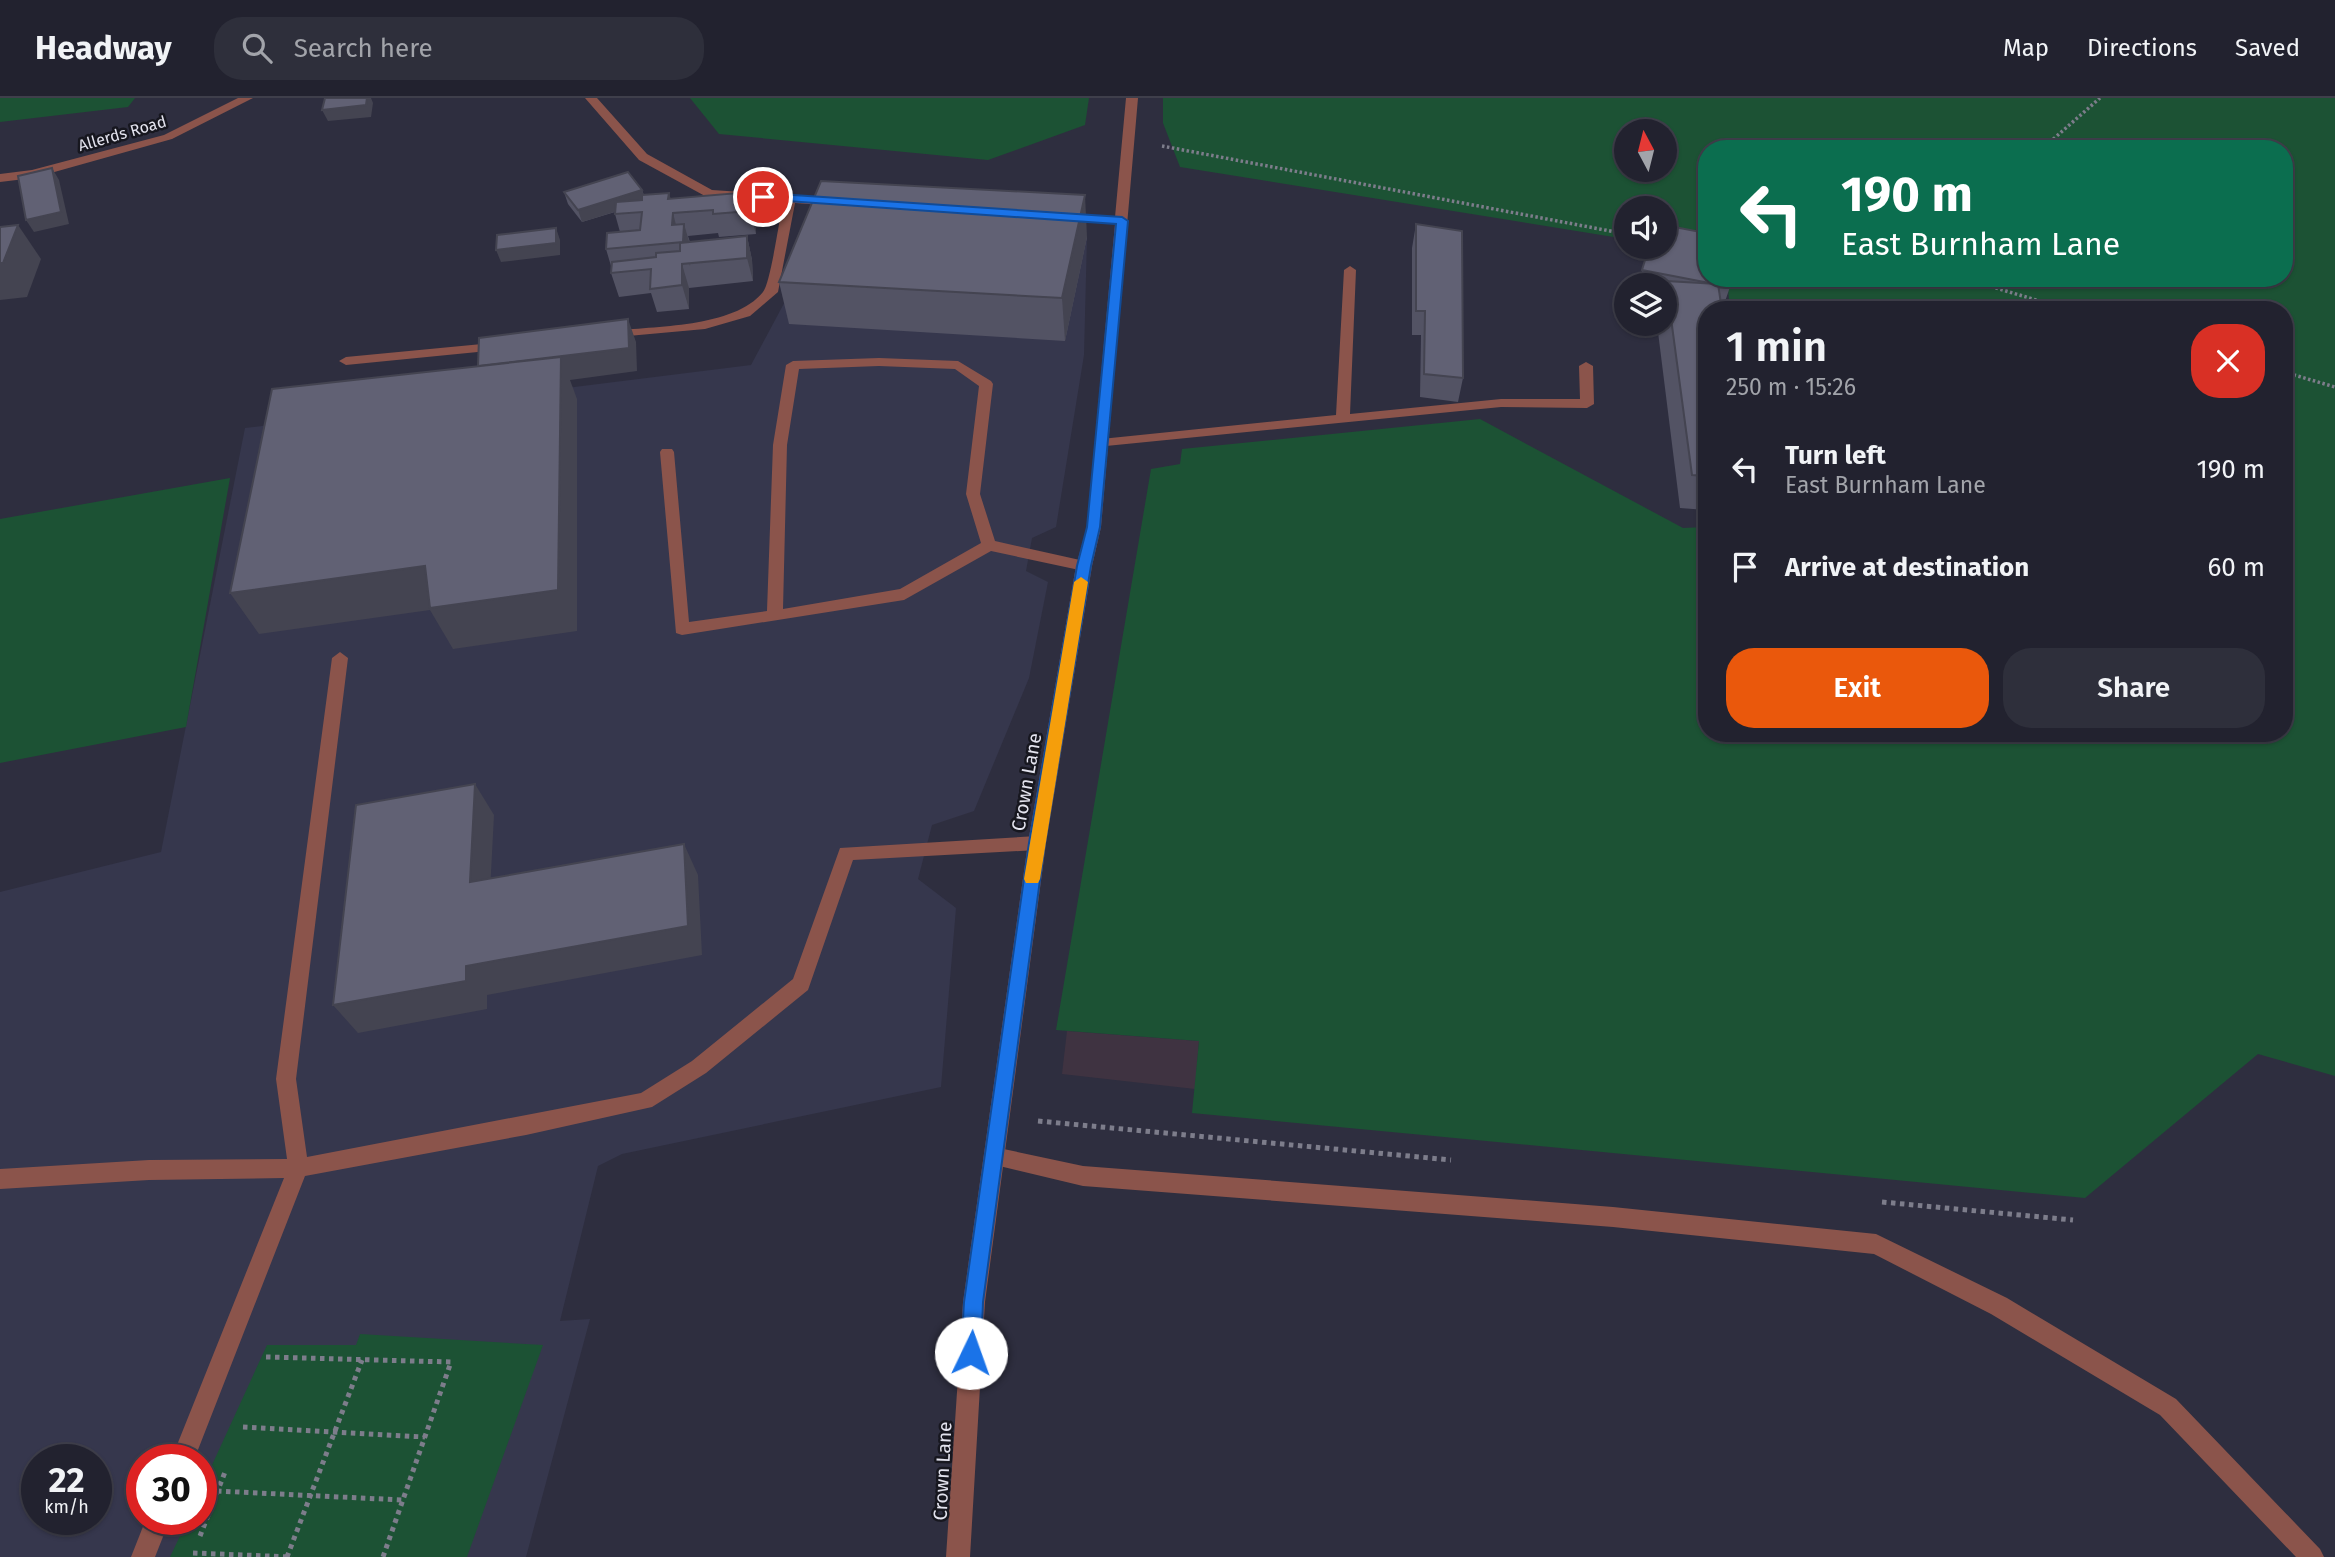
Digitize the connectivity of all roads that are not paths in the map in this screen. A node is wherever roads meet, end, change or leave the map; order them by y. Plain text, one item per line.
1 (247, 98) edge
2 (591, 98) edge
3 (1132, 98) edge
4 (0, 178) edge
5 (790, 198) junction
6 (845, 203) edge
7 (1053, 216) edge
8 (1122, 221) junction
9 (1350, 270) dead end
10 (595, 337) edge
11 (512, 345) edge
12 (346, 361) dead end
13 (1586, 366) dead end
14 (1343, 420) junction
15 (1101, 444) junction
16 (667, 452) dead end
17 (989, 545) junction
18 (1084, 566) junction
19 (775, 616) junction
20 (340, 658) dead end
21 (1037, 843) junction
22 (994, 1156) junction
23 (298, 1168) junction
24 (0, 1179) edge
25 (188, 1444) edge
26 (152, 1535) edge
27 (143, 1557) edge
28 (958, 1557) edge
29 (2312, 1557) edge

1 - 4 street, Allerds Road
2 - 5 street
3 - 8 street, Crown Lane
5 - 6 street
5 - 10 street
7 - 8 street
8 - 15 street, Crown Lane
9 - 14 street
11 - 12 street
13 - 14 street
14 - 15 street
15 - 18 street, Crown Lane
16 - 19 street
17 - 18 street
17 - 19 street
17 - 19 street
18 - 21 street, Crown Lane
20 - 23 street
21 - 22 street, Crown Lane
21 - 23 street
22 - 28 street, Crown Lane
22 - 29 street
23 - 24 street
23 - 25 street
26 - 27 street

